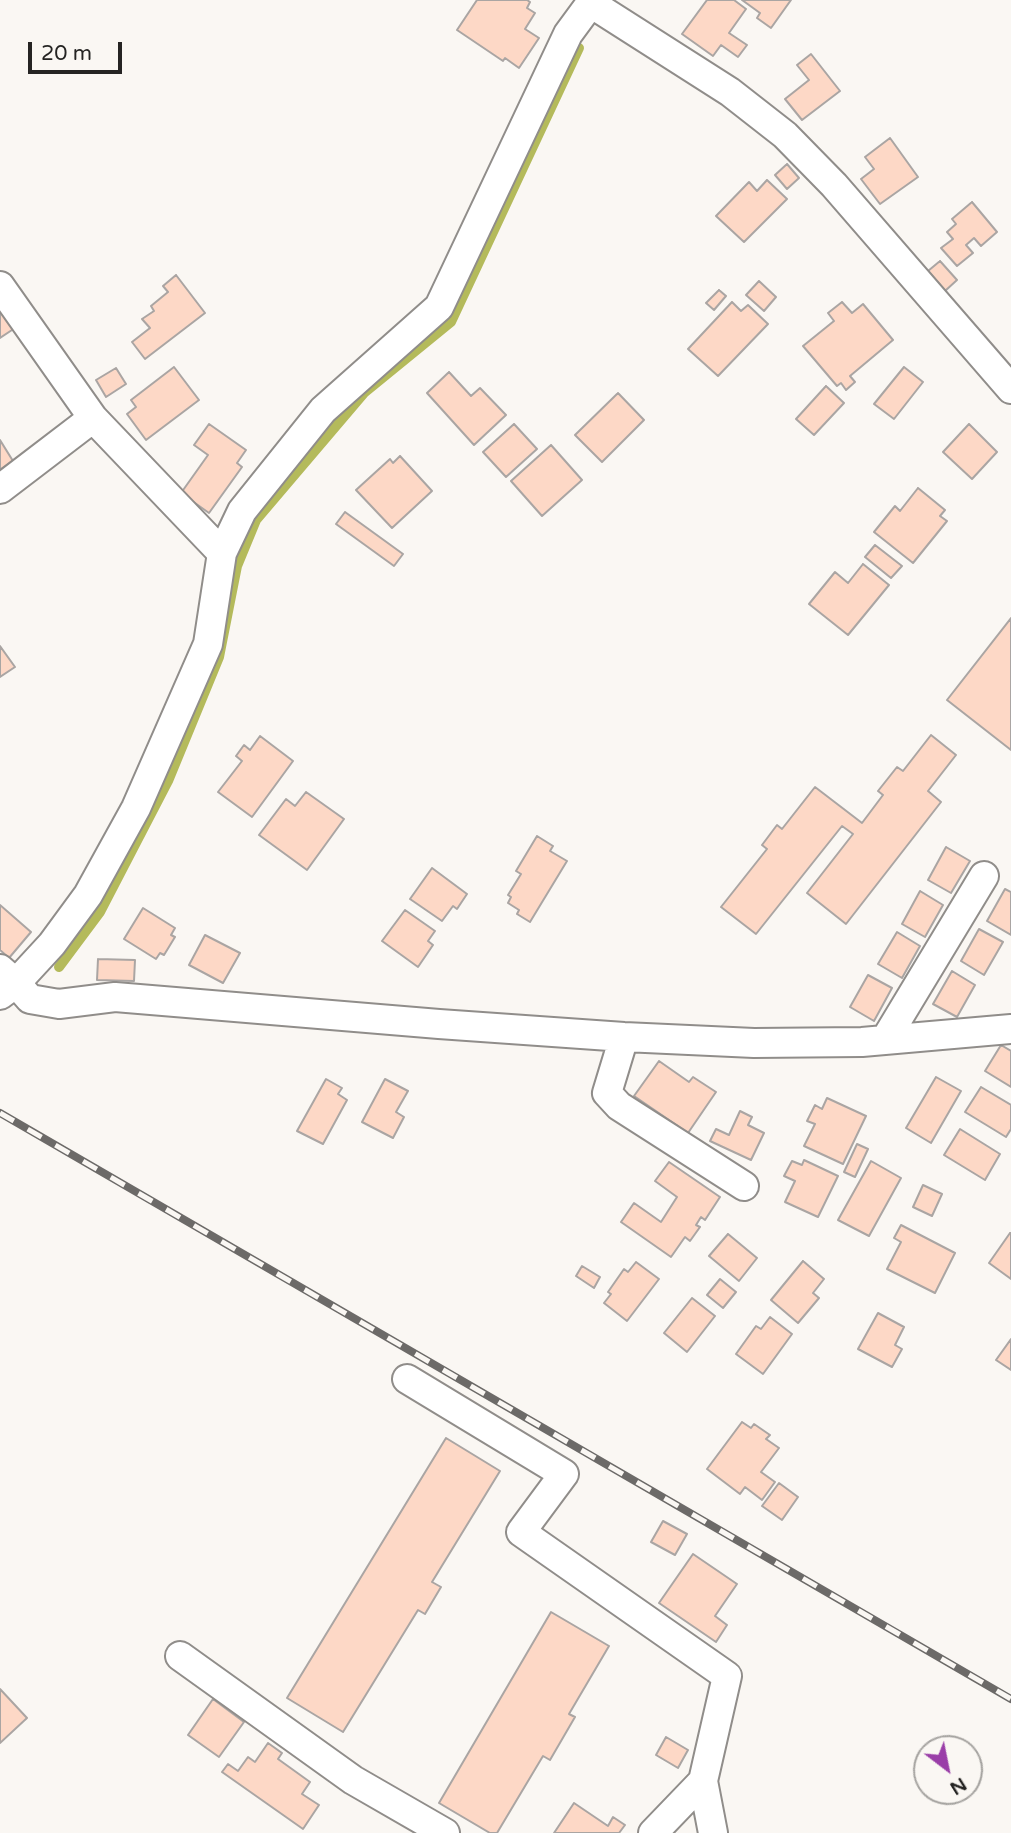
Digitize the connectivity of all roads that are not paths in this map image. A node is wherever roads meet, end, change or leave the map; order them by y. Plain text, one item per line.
1 (592, 2) edge
2 (0, 286) edge
3 (1011, 388) edge
4 (93, 418) junction
5 (0, 489) edge
6 (222, 553) junction
7 (984, 876) dead end
8 (5, 982) edge
9 (1011, 1029) edge
10 (624, 1037) junction
11 (885, 1040) junction
12 (744, 1186) dead end
13 (407, 1379) dead end
14 (180, 1656) dead end
15 (702, 1781) junction
16 (446, 1833) edge
17 (653, 1833) edge
18 (713, 1833) edge

1 - 3 street
1 - 6 street
2 - 4 street
4 - 5 street
4 - 6 street
6 - 8 street
7 - 11 street
8 - 10 street
9 - 11 street
10 - 11 street
10 - 12 street
13 - 15 street
14 - 16 street
15 - 17 street
15 - 18 street

